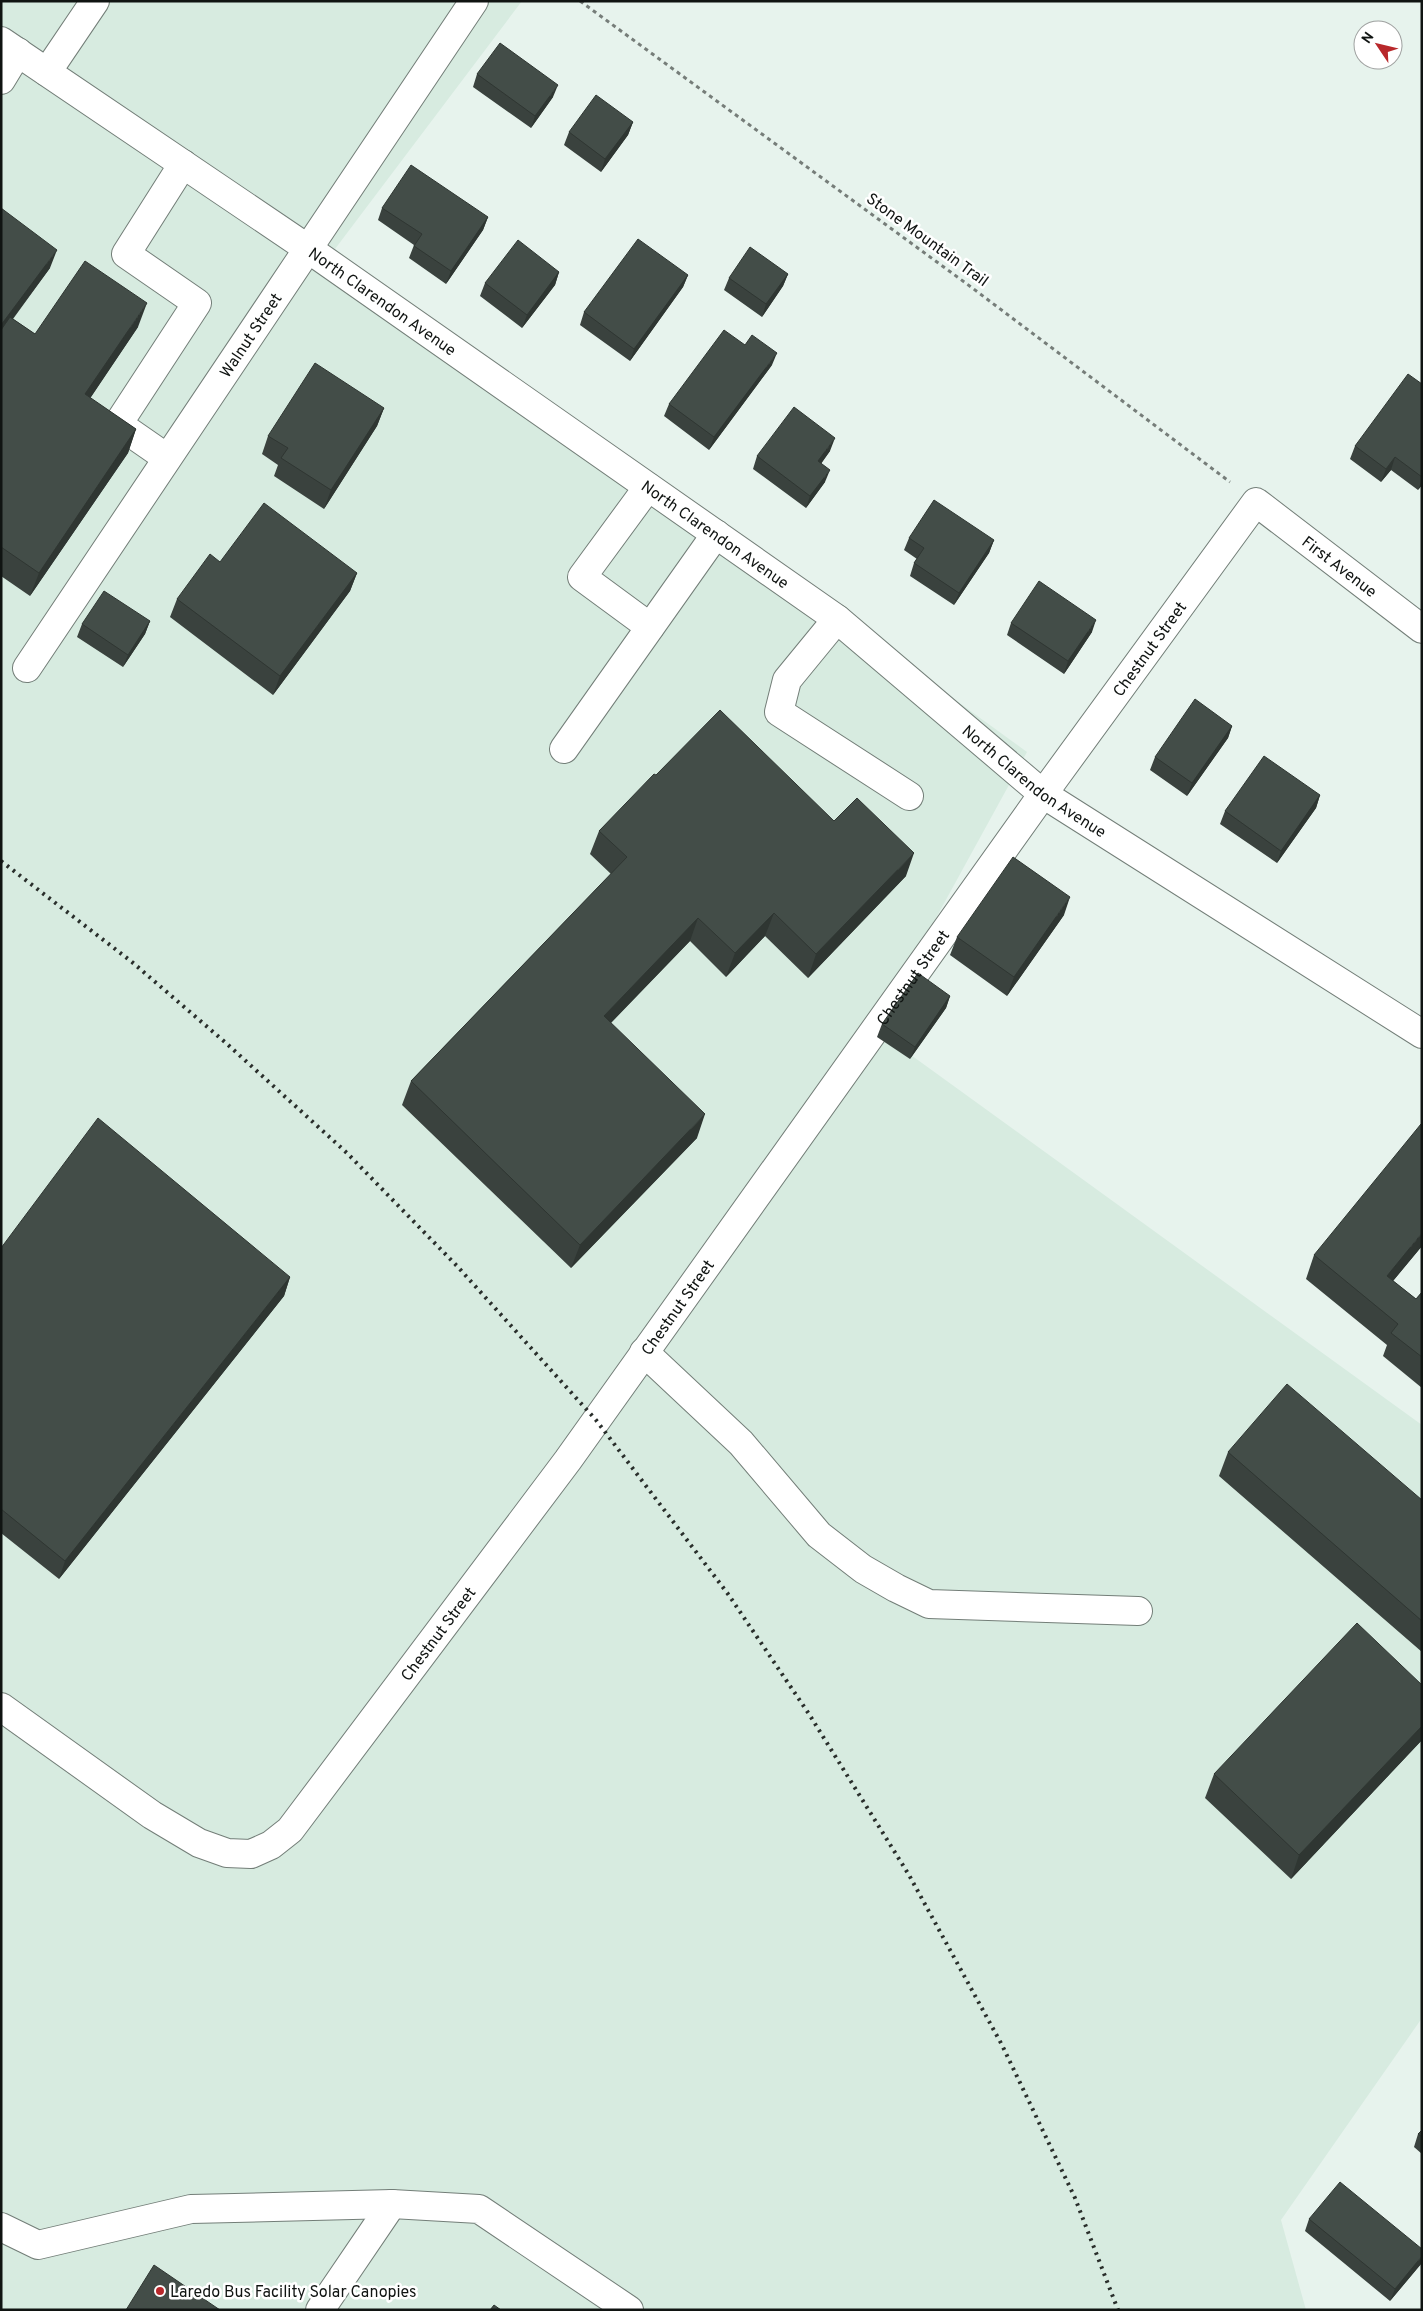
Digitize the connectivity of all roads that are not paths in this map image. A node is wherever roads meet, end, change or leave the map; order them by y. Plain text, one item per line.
1 (95, 1) edge
2 (474, 1) edge
3 (10, 47) edge
4 (47, 72) junction
5 (1, 80) edge
6 (184, 164) junction
7 (307, 248) junction
8 (167, 458) junction
9 (648, 487) junction
10 (1256, 502) joint
11 (716, 534) junction
12 (837, 619) junction
13 (650, 627) junction
14 (1422, 629) edge
15 (27, 668) dead end
16 (564, 750) dead end
17 (1043, 794) junction
18 (909, 796) dead end
19 (1422, 1034) edge
20 (644, 1352) junction
21 (1138, 1611) dead end
22 (1, 1707) edge
23 (392, 2204) junction
24 (1, 2228) edge
25 (320, 2310) edge
26 (629, 2310) edge

1 - 4 street
2 - 7 street, Walnut Street
3 - 4 street, North Clarendon Avenue
3 - 5 street
4 - 6 street, North Clarendon Avenue
6 - 7 street, North Clarendon Avenue
6 - 8 street
7 - 8 street, Walnut Street
7 - 9 street, North Clarendon Avenue
8 - 15 street, Walnut Street
9 - 11 street, North Clarendon Avenue
9 - 13 street
10 - 14 street, First Avenue
10 - 17 street, Chestnut Street
11 - 12 street, North Clarendon Avenue
11 - 13 street
12 - 17 street, North Clarendon Avenue
12 - 18 street
13 - 16 street
17 - 19 street, North Clarendon Avenue
17 - 20 street, Chestnut Street
20 - 21 street
20 - 22 street, Chestnut Street
23 - 24 street
23 - 25 street
23 - 26 street

